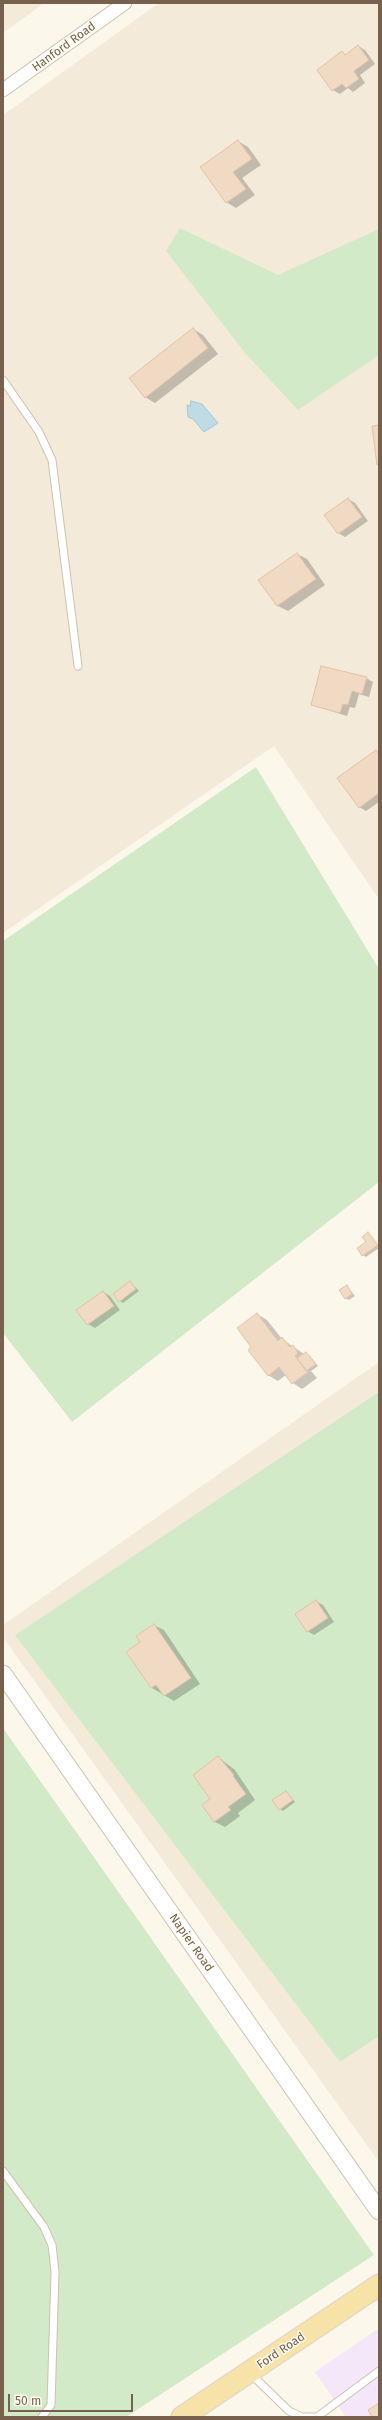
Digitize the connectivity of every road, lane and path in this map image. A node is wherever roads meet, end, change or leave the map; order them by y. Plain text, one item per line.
1 (124, 3) edge
2 (3, 90) edge
3 (3, 380) edge
4 (78, 666) dead end
5 (3, 1674) edge
6 (3, 2171) edge
7 (379, 2211) edge
8 (379, 2285) edge
9 (379, 2371) edge
10 (249, 2372) junction
11 (42, 2417) edge
12 (182, 2417) edge

1 - 2 street, Hanford Road
3 - 4 lane
5 - 7 street, Napier Road
6 - 11 lane
8 - 10 main road, Ford Road
9 - 10 lane
10 - 12 main road, Ford Road

